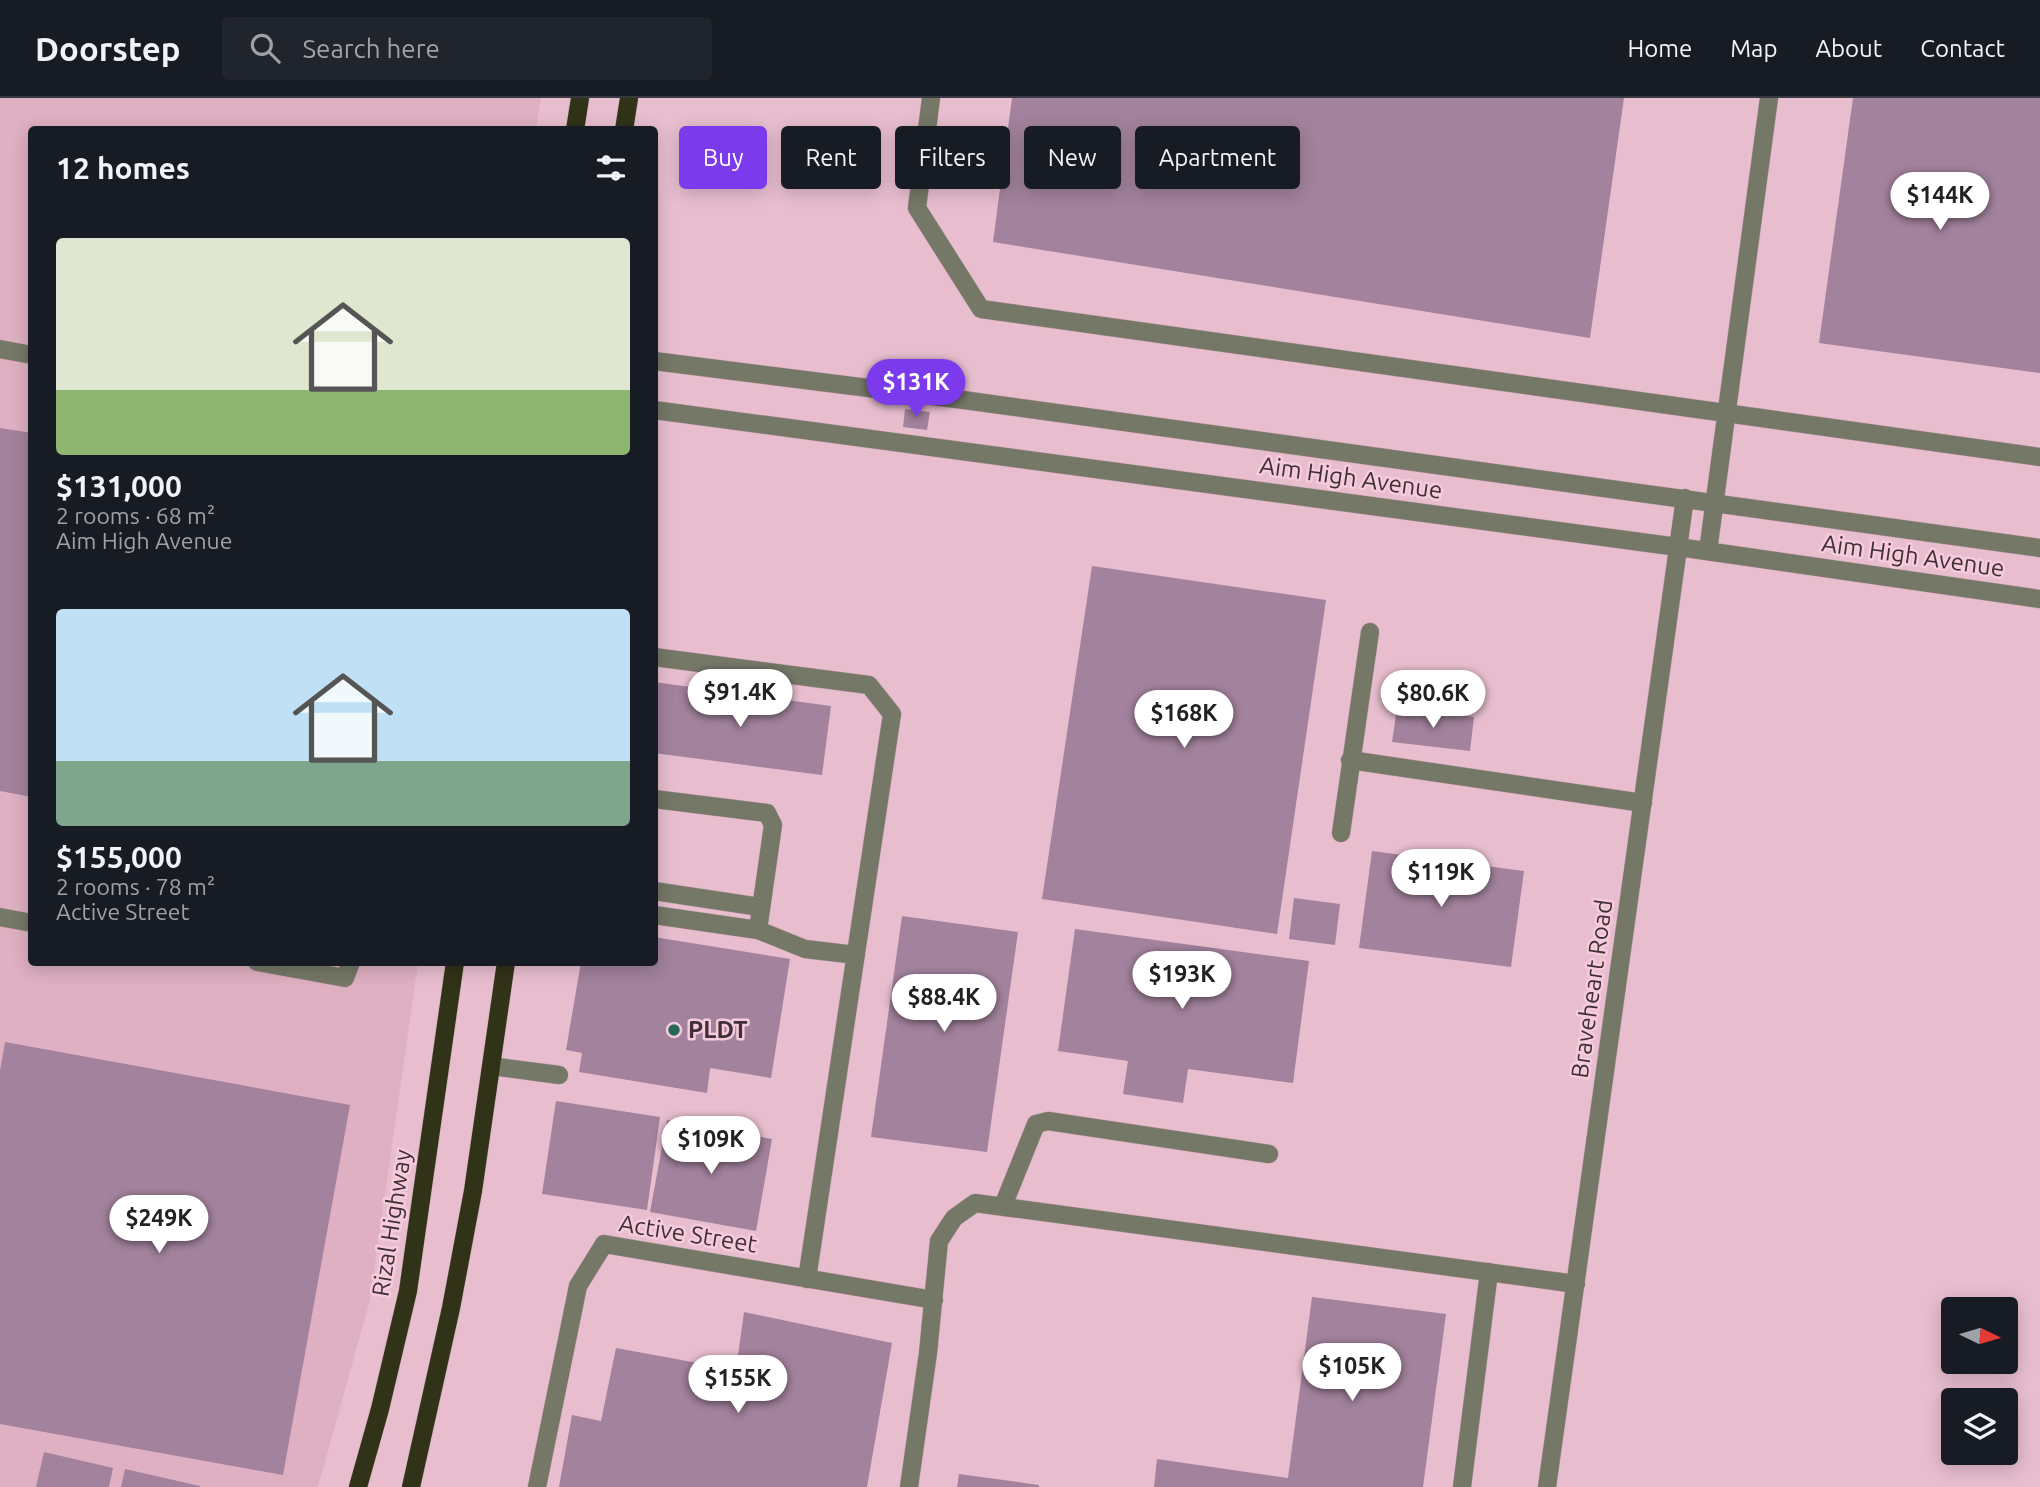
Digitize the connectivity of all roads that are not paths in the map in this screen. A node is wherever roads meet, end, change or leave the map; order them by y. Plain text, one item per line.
1 (580, 98) edge
2 (629, 98) edge
3 (931, 98) edge
4 (1769, 98) edge
5 (576, 126) edge
6 (625, 126) edge
7 (0, 349) edge
8 (28, 354) edge
9 (658, 362) edge
10 (658, 411) edge
11 (1726, 414) junction
12 (2040, 457) edge
13 (1685, 498) junction
14 (1714, 502) junction
15 (1678, 547) junction
16 (2040, 548) edge
17 (1708, 551) junction
18 (2040, 599) edge
19 (1370, 632) dead end
20 (658, 658) edge
21 (1350, 760) junction
22 (658, 799) edge
23 (1643, 803) junction
24 (1341, 833) dead end
25 (658, 892) edge
26 (760, 907) junction
27 (658, 916) edge
28 (0, 917) edge
29 (28, 922) edge
30 (758, 930) junction
31 (856, 955) junction
32 (279, 966) edge
33 (350, 966) edge
34 (454, 966) edge
35 (505, 966) edge
36 (491, 1066) junction
37 (559, 1075) dead end
38 (1269, 1154) dead end
39 (1003, 1206) junction
40 (1489, 1272) junction
41 (807, 1279) junction
42 (1576, 1284) junction
43 (934, 1300) junction
44 (358, 1487) edge
45 (411, 1487) edge
46 (537, 1487) edge
47 (909, 1487) edge
48 (1462, 1487) edge
49 (1548, 1487) edge

1 - 5 main road
2 - 6 main road
3 - 11 street
4 - 11 street
7 - 8 street
9 - 13 street, Aim High Avenue
10 - 15 street, Aim High Avenue
11 - 12 street
11 - 14 street
13 - 14 street, Aim High Avenue
13 - 15 street, Braveheart Road
14 - 16 street, Aim High Avenue
14 - 17 street
15 - 17 street, Aim High Avenue
15 - 23 street, Braveheart Road
17 - 18 street, Aim High Avenue
19 - 21 street
20 - 31 street
21 - 23 street
21 - 24 street
22 - 26 street
23 - 42 street, Braveheart Road
25 - 26 street
26 - 30 street
27 - 30 street
28 - 29 street
30 - 31 street
31 - 41 street
32 - 33 street
34 - 44 main road, Rizal Highway
35 - 36 main road
36 - 37 street
36 - 45 main road
38 - 39 street
39 - 40 street
39 - 43 street
40 - 42 street
40 - 48 street
41 - 43 street
41 - 46 street, Active Street
42 - 49 street, Braveheart Road
43 - 47 street

